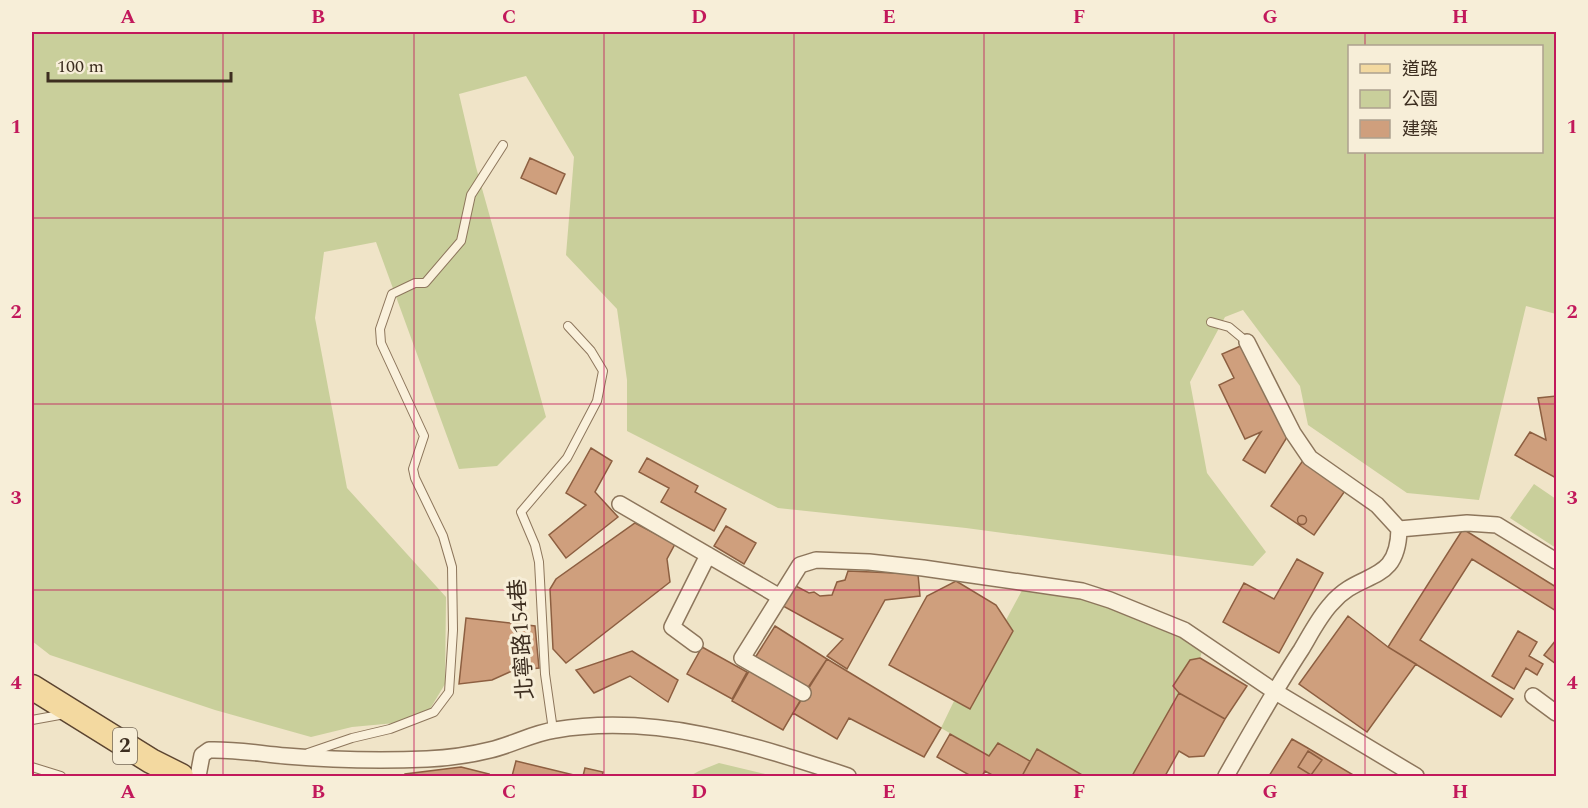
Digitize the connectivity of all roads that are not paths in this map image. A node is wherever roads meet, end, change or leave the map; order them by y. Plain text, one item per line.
1 (503, 145) dead end
2 (1211, 322) dead end
3 (568, 327) dead end
4 (1247, 342) joint
5 (620, 504) dead end
6 (1399, 529) junction
7 (708, 555) junction
8 (1557, 561) edge
9 (780, 597) junction
10 (695, 644) dead end
11 (32, 687) edge
12 (1274, 691) junction
13 (803, 693) dead end
14 (1533, 696) dead end
15 (70, 713) junction
16 (1557, 713) edge
17 (32, 720) edge
18 (553, 730) junction
19 (298, 757) junction
20 (32, 767) edge
21 (61, 777) edge
22 (181, 777) edge
23 (198, 777) edge
24 (848, 777) edge
25 (1226, 777) edge
26 (1416, 777) edge

1 - 19 lane
2 - 4 lane
3 - 18 lane, 北寧路154巷
4 - 6 street
5 - 7 street
6 - 8 street
6 - 12 street
7 - 9 street
7 - 10 street
9 - 12 street
9 - 13 street
11 - 15 main road, 2
12 - 25 street
12 - 26 street
14 - 16 street
15 - 17 lane
15 - 22 main road, 2
18 - 19 street
18 - 24 street
19 - 23 street
20 - 21 lane

